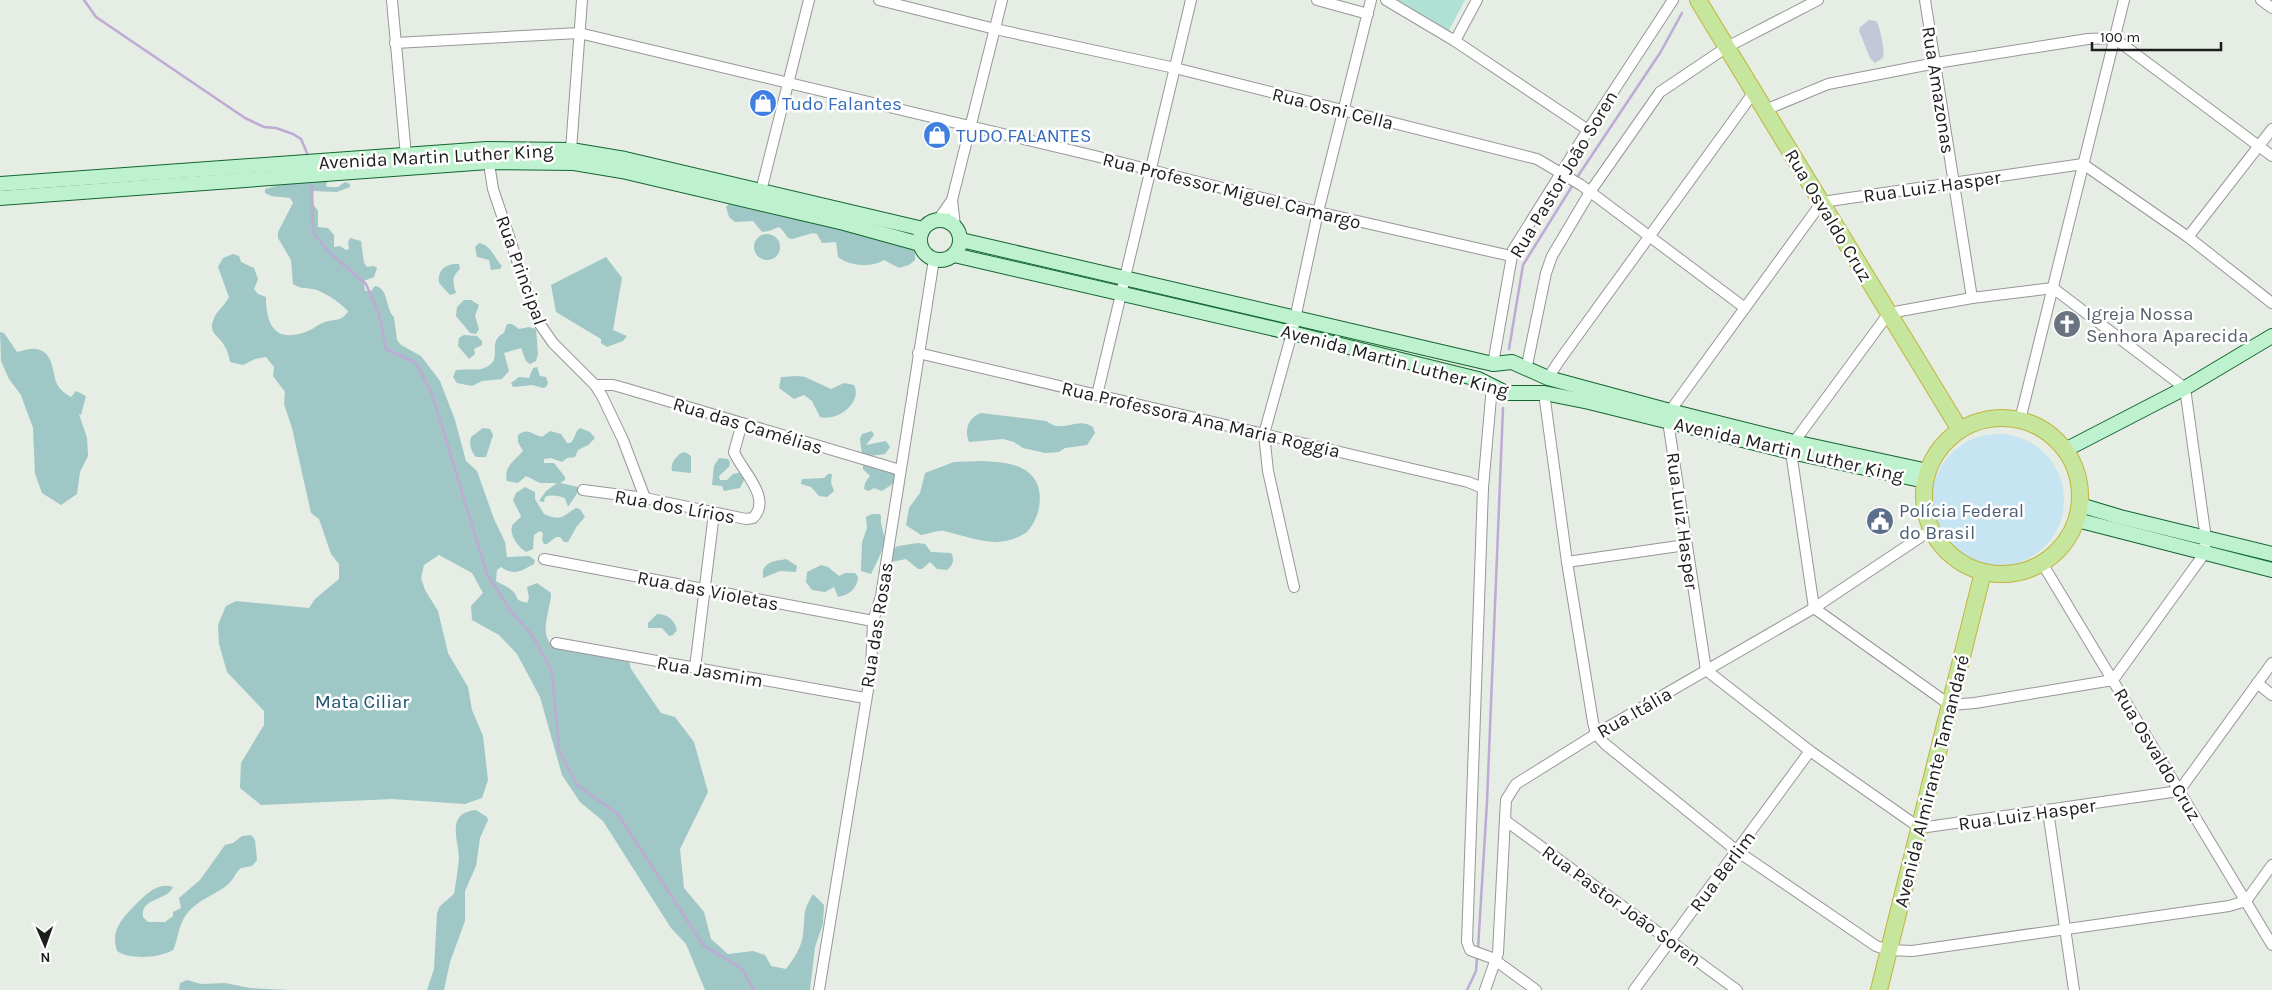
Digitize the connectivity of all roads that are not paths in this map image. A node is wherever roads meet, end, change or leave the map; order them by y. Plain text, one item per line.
1 (392, 0) edge
2 (582, 0) edge
3 (809, 0) edge
4 (878, 0) edge
5 (1002, 0) edge
6 (1191, 0) edge
7 (1317, 0) edge
8 (1371, 0) edge
9 (1386, 0) edge
10 (1477, 0) edge
11 (1673, 0) edge
12 (1698, 0) edge
13 (1818, 0) edge
14 (1925, 0) edge
15 (2124, 0) edge
16 (2261, 0) edge
17 (2272, 8) edge
18 (1368, 14) junction
19 (995, 29) junction
20 (579, 33) junction
21 (2114, 38) junction
22 (1455, 41) junction
23 (396, 43) junction
24 (1727, 47) junction
25 (1936, 63) junction
26 (1175, 68) junction
27 (787, 82) junction
28 (1754, 92) junction
29 (1765, 110) junction
30 (1344, 111) junction
31 (971, 128) junction
32 (2272, 129) edge
33 (1588, 130) junction
34 (2260, 146) junction
35 (571, 150) junction
36 (406, 156) junction
37 (487, 156) junction
38 (2272, 156) edge
39 (2083, 164) junction
40 (623, 165) junction
41 (1150, 171) junction
42 (1564, 174) junction
43 (1952, 183) junction
44 (0, 184) edge
45 (1586, 188) junction
46 (762, 191) junction
47 (0, 198) edge
48 (952, 200) junction
49 (1822, 202) junction
50 (1318, 212) junction
51 (938, 220) junction
52 (955, 226) junction
53 (924, 229) junction
54 (1650, 236) junction
55 (2188, 237) junction
56 (960, 240) junction
57 (920, 244) junction
58 (954, 255) junction
59 (1511, 256) junction
60 (934, 259) junction
61 (1125, 280) junction
62 (2053, 288) junction
63 (1121, 294) junction
64 (1972, 298) junction
65 (2272, 303) edge
66 (1745, 308) junction
67 (1889, 313) junction
68 (1295, 319) junction
69 (1292, 333) junction
70 (2272, 336) edge
71 (1400, 343) junction
72 (918, 352) junction
73 (1396, 359) junction
74 (1493, 364) junction
75 (1526, 370) junction
76 (1548, 378) junction
77 (595, 385) junction
78 (1492, 386) junction
79 (2185, 388) junction
80 (1521, 392) junction
81 (1544, 393) junction
82 (1096, 395) junction
83 (1590, 396) junction
84 (1669, 416) junction
85 (2020, 420) junction
86 (742, 424) junction
87 (1960, 430) junction
88 (1264, 434) junction
89 (1793, 447) junction
90 (2065, 450) junction
91 (900, 470) junction
92 (1926, 476) junction
93 (1483, 488) junction
94 (583, 490) dead end
95 (645, 498) junction
96 (2078, 512) junction
97 (714, 513) junction
98 (1931, 530) junction
99 (2206, 539) junction
100 (1686, 545) junction
101 (2204, 554) junction
102 (2272, 554) edge
103 (544, 559) dead end
104 (1568, 562) junction
105 (2042, 563) junction
106 (2272, 570) edge
107 (1984, 572) junction
108 (1294, 586) dead end
109 (705, 589) junction
110 (1814, 608) junction
111 (873, 621) junction
112 (556, 643) dead end
113 (2272, 663) edge
114 (695, 668) junction
115 (1706, 670) junction
116 (2113, 680) junction
117 (2257, 683) junction
118 (2272, 695) edge
119 (865, 698) junction
120 (1950, 705) junction
121 (1596, 734) junction
122 (1810, 751) junction
123 (2179, 791) junction
124 (2048, 811) junction
125 (1506, 820) junction
126 (1920, 828) junction
127 (1737, 851) junction
128 (2272, 866) edge
129 (2246, 901) junction
130 (2064, 928) junction
131 (1670, 940) junction
132 (2272, 945) edge
133 (1888, 950) junction
134 (1496, 961) junction
135 (818, 990) edge
136 (1485, 990) edge
137 (1536, 990) edge
138 (1634, 990) edge
139 (1737, 990) edge
140 (1879, 990) edge
141 (2074, 990) edge

1 - 23 street
2 - 20 street
3 - 27 street
4 - 19 street, Rua Osni Cella
5 - 19 street
6 - 26 street
7 - 18 street
8 - 18 street
9 - 22 street
10 - 22 street
11 - 33 street, Rua Pastor João Soren
12 - 24 highway, Rua Osvaldo Cruz
13 - 24 street, Rua Pastor João Soren
14 - 25 street, Rua Amazonas
15 - 21 street
16 - 17 street
18 - 30 street
19 - 26 street, Rua Osni Cella
19 - 31 street
20 - 23 street, Rua Professor Miguel Camargo
20 - 27 street, Rua Professor Miguel Camargo
20 - 35 street
21 - 25 street
21 - 34 street
21 - 39 street
22 - 33 street
23 - 36 street
24 - 28 highway, Rua Osvaldo Cruz
24 - 45 street, Rua Pastor João Soren
25 - 29 street
25 - 43 street, Rua Amazonas
26 - 30 street, Rua Osni Cella
26 - 41 street
27 - 31 street, Rua Professor Miguel Camargo
27 - 46 street
28 - 29 highway, Rua Osvaldo Cruz
28 - 54 street
29 - 49 highway, Rua Osvaldo Cruz
30 - 42 street, Rua Osni Cella
30 - 50 street
31 - 41 street, Rua Professor Miguel Camargo
31 - 48 street
32 - 34 street
33 - 42 street, Rua Pastor João Soren
34 - 38 street
34 - 55 street
35 - 37 main road, Avenida Martin Luther King
35 - 40 main road, Avenida Martin Luther King
36 - 37 main road, Avenida Martin Luther King
36 - 44 main road, Avenida Martin Luther King
37 - 40 main road, Avenida Martin Luther King
37 - 47 main road, Avenida Martin Luther King
37 - 77 street, Rua Principal
39 - 43 street, Rua Luiz Hasper
39 - 55 street
39 - 62 street
40 - 46 main road, Avenida Martin Luther King
40 - 57 main road, Avenida Martin Luther King
41 - 50 street, Rua Professor Miguel Camargo
41 - 61 street
42 - 45 street, Rua Osni Cella
42 - 59 street, Rua Pastor João Soren
43 - 49 street, Rua Luiz Hasper
43 - 64 street, Rua Amazonas
45 - 54 street, Rua Osni Cella
45 - 75 street, Rua Pastor João Soren
46 - 53 main road, Avenida Martin Luther King
48 - 51 street
48 - 52 street
49 - 66 street
49 - 67 highway, Rua Osvaldo Cruz
50 - 59 street, Rua Professor Miguel Camargo
50 - 68 street
51 - 52 main road
51 - 53 main road
52 - 56 main road
53 - 57 main road
54 - 66 street, Rua Osni Cella
54 - 76 street
55 - 65 street
56 - 58 main road
56 - 61 main road, Avenida Martin Luther King
57 - 60 main road
58 - 60 main road
58 - 63 main road, Avenida Martin Luther King
59 - 74 street, Rua Pastor João Soren
60 - 72 street, Rua das Rosas
61 - 63 street
61 - 68 main road, Avenida Martin Luther King
62 - 64 street
62 - 79 street
62 - 85 street
63 - 69 main road, Avenida Martin Luther King
63 - 82 street
64 - 67 street
66 - 84 street
67 - 87 highway, Rua Osvaldo Cruz
67 - 89 street
68 - 69 street
68 - 71 main road, Avenida Martin Luther King
69 - 73 main road, Avenida Martin Luther King
69 - 88 street
70 - 79 main road
71 - 73 main road
71 - 74 main road, Avenida Martin Luther King
72 - 82 street, Rua Professora Ana Maria Roggia
72 - 91 street, Rua das Rosas
73 - 78 main road, Avenida Martin Luther King
74 - 75 main road, Avenida Martin Luther King
74 - 78 main road
75 - 76 main road, Avenida Martin Luther King
75 - 80 main road
76 - 83 main road, Avenida Martin Luther King
77 - 86 street, Rua das Camélias
77 - 95 street, Rua Principal
78 - 80 main road, Avenida Martin Luther King
78 - 93 street
79 - 90 main road
79 - 99 street
80 - 81 main road, Avenida Martin Luther King
81 - 83 main road, Avenida Martin Luther King
81 - 104 street
82 - 88 street, Rua Professora Ana Maria Roggia
83 - 84 main road, Avenida Martin Luther King
84 - 89 main road, Avenida Martin Luther King
84 - 100 street, Rua Luiz Hasper
85 - 87 highway
85 - 90 highway
86 - 91 street, Rua das Camélias
86 - 97 street, Rua dos Lírios
87 - 92 highway
88 - 93 street, Rua Professora Ana Maria Roggia
88 - 108 street
89 - 92 main road, Avenida Martin Luther King
89 - 110 street
90 - 96 highway
91 - 111 street, Rua das Rosas
92 - 98 highway
93 - 134 street
94 - 95 street, Rua dos Lírios
95 - 97 street, Rua dos Lírios
96 - 99 main road
96 - 101 main road
96 - 105 highway
97 - 109 street
98 - 107 highway
98 - 110 street, Rua Itália
99 - 101 street
99 - 102 main road
100 - 104 street
100 - 115 street, Rua Luiz Hasper
101 - 106 main road
101 - 116 street
103 - 109 street, Rua das Violetas
104 - 121 street
105 - 107 highway
105 - 116 street, Rua Osvaldo Cruz
107 - 120 highway, Avenida Almirante Tamandaré
109 - 111 street, Rua das Violetas
109 - 114 street
110 - 115 street, Rua Itália
110 - 120 street
111 - 119 street, Rua das Rosas
112 - 114 street, Rua Jasmim
113 - 117 street
114 - 119 street, Rua Jasmim
115 - 121 street, Rua Itália
115 - 122 street
116 - 120 street
116 - 123 street, Rua Osvaldo Cruz
117 - 118 street
117 - 123 street
119 - 135 street, Rua das Rosas
120 - 126 highway, Avenida Almirante Tamandaré
121 - 125 street, Rua Itália
121 - 127 street
122 - 126 street
122 - 127 street, Rua Berlim
123 - 124 street, Rua Luiz Hasper
123 - 129 street, Rua Osvaldo Cruz
124 - 126 street, Rua Luiz Hasper
124 - 130 street
125 - 131 street, Rua Pastor João Soren
125 - 134 street, Rua Itália
126 - 133 highway, Avenida Almirante Tamandaré
127 - 131 street, Rua Berlim
127 - 133 street
128 - 129 street
129 - 130 street
129 - 132 street, Rua Osvaldo Cruz
130 - 133 street
130 - 141 street
131 - 138 street, Rua Berlim
131 - 139 street, Rua Pastor João Soren
133 - 140 highway, Avenida Almirante Tamandaré
134 - 136 street, Rua Itália
134 - 137 street

